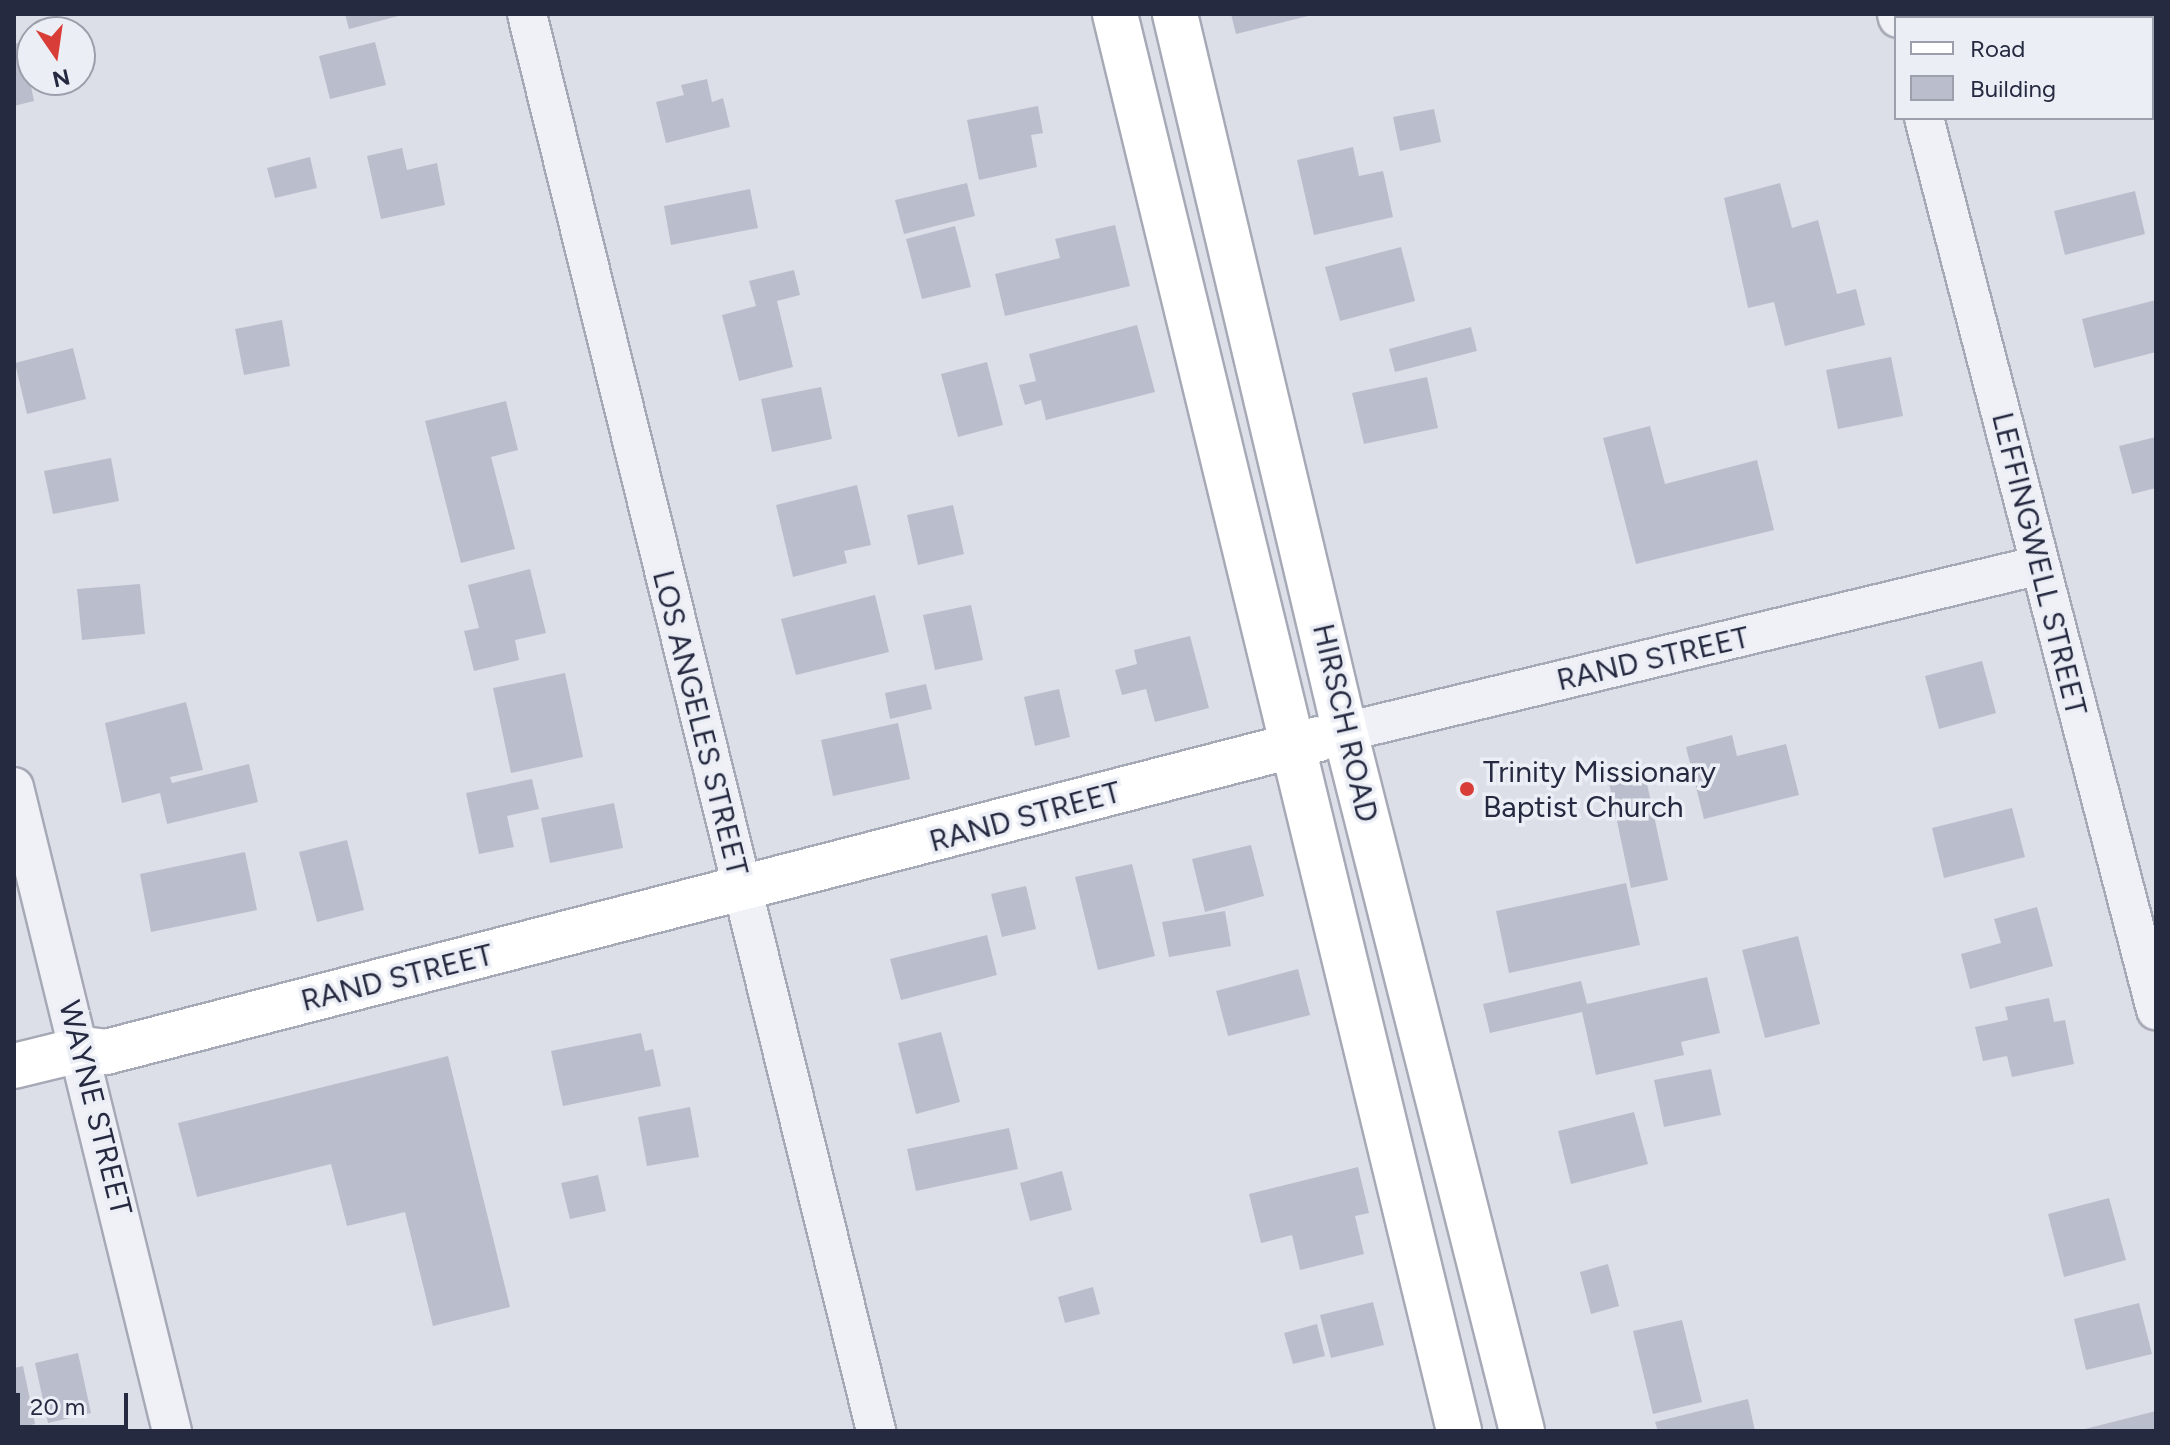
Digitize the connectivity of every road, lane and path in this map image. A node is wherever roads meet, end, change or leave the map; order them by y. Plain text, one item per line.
1 (527, 14) edge
2 (1115, 14) edge
3 (1175, 14) edge
4 (1924, 120) edge
5 (2036, 566) junction
6 (1345, 732) junction
7 (1292, 747) junction
8 (14, 787) edge
9 (742, 891) junction
10 (2156, 1010) edge
11 (83, 1049) junction
12 (14, 1066) edge
13 (172, 1431) edge
14 (876, 1431) edge
15 (1459, 1431) edge
16 (1522, 1431) edge

1 - 9 street, LOS ANGELES STREET
2 - 7 main road, HIRSCH ROAD
3 - 6 main road, HIRSCH ROAD
4 - 5 street, LEFFINGWELL STREET
5 - 6 street, RAND STREET
5 - 10 street, LEFFINGWELL STREET
6 - 7 main road, RAND STREET
6 - 16 main road, HIRSCH ROAD
7 - 9 main road, RAND STREET
7 - 15 main road, HIRSCH ROAD
8 - 11 street, WAYNE STREET
9 - 11 main road, RAND STREET
9 - 14 street, LOS ANGELES STREET
11 - 12 main road, RAND STREET
11 - 13 street, WAYNE STREET

